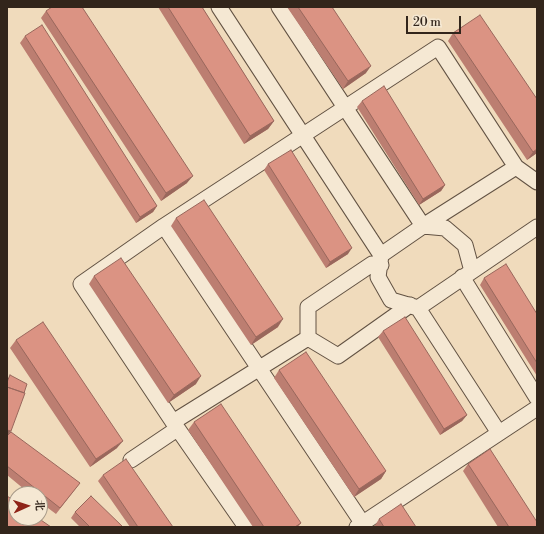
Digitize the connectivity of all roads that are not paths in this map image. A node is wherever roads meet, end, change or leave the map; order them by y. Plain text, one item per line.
1 (219, 7) edge
2 (279, 7) edge
3 (345, 108) junction
4 (303, 135) junction
5 (516, 167) junction
6 (537, 182) edge
7 (164, 226) junction
8 (423, 226) junction
9 (537, 227) edge
10 (381, 260) junction
11 (467, 274) junction
12 (414, 306) junction
13 (308, 338) junction
14 (259, 368) junction
15 (537, 398) edge
16 (537, 408) edge
17 (175, 426) junction
18 (499, 433) junction
19 (131, 460) dead end
20 (361, 526) edge
21 (246, 527) edge

1 - 4 street
2 - 3 street
3 - 4 street
3 - 5 street
3 - 8 street
4 - 7 street
4 - 10 street
5 - 6 street
5 - 8 street
7 - 14 street
7 - 17 street
8 - 10 street
8 - 11 street
9 - 11 street
10 - 12 street
10 - 13 street
11 - 12 street
11 - 15 street
12 - 13 street
12 - 18 street
13 - 14 street
14 - 17 street
14 - 20 street
16 - 18 street
17 - 19 street
17 - 21 street
18 - 20 street

